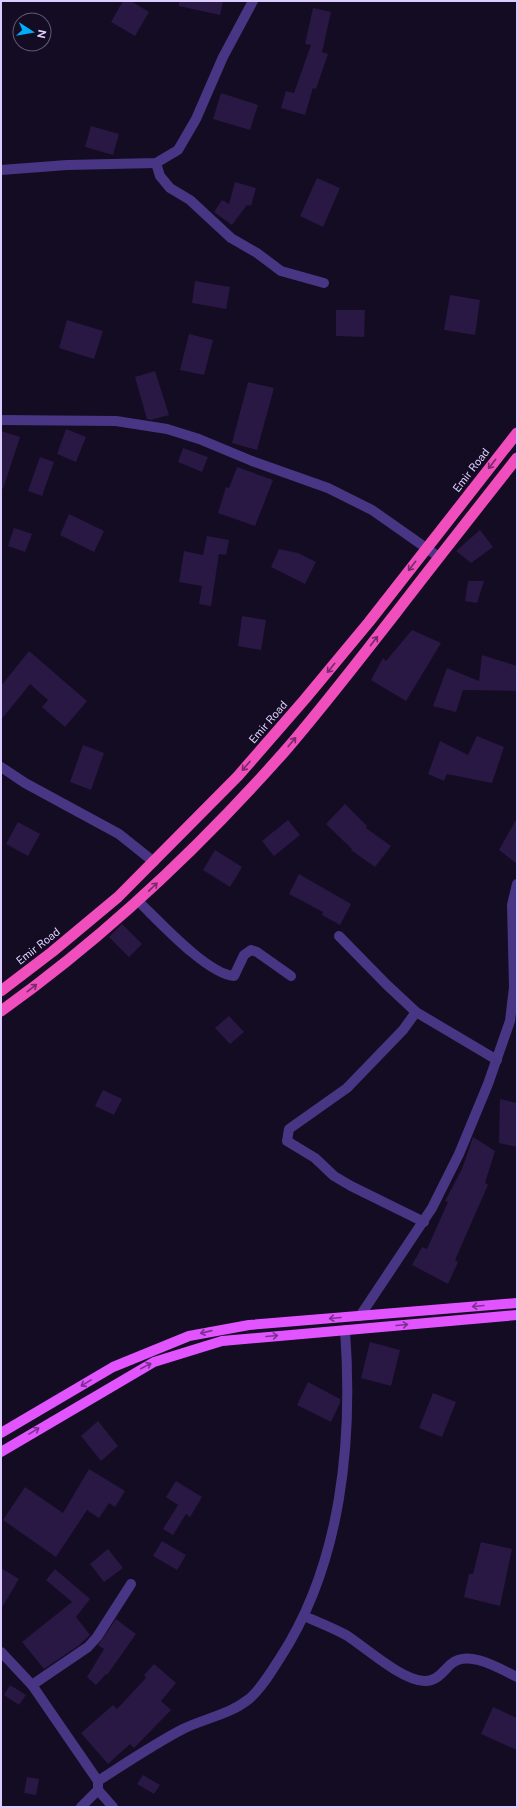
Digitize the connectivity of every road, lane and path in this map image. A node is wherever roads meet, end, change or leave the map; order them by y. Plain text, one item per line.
1 (252, 1) edge
2 (156, 163) junction
3 (1, 170) edge
4 (324, 283) dead end
5 (1, 420) edge
6 (517, 433) edge
7 (517, 458) edge
8 (427, 547) junction
9 (439, 557) junction
10 (1, 767) edge
11 (154, 862) junction
12 (517, 884) edge
13 (138, 901) junction
14 (339, 936) dead end
15 (291, 976) dead end
16 (1, 990) edge
17 (1, 1011) edge
18 (416, 1012) junction
19 (514, 1023) edge
20 (497, 1060) junction
21 (424, 1222) junction
22 (517, 1303) edge
23 (517, 1315) edge
24 (360, 1316) junction
25 (345, 1330) junction
26 (1, 1434) edge
27 (1, 1452) edge
28 (130, 1584) dead end
29 (304, 1616) junction
30 (1, 1652) edge
31 (517, 1677) edge
32 (32, 1685) junction
33 (98, 1786) junction
34 (81, 1807) edge
35 (113, 1807) edge

1 - 2 street
2 - 3 street
2 - 4 street
5 - 8 street
6 -> 8 highway, Emir Road
7 - 9 highway
8 - 9 street
8 -> 11 highway, Emir Road
13 -> 9 highway
10 - 11 street
11 - 16 highway, Emir Road
12 - 19 street
13 - 15 street
17 -> 13 highway
14 - 18 street
18 - 20 street
18 - 21 street
19 - 20 street
20 - 21 street
21 - 24 street
22 -> 24 main road
25 -> 23 main road
24 -> 26 main road
27 -> 25 main road
25 - 29 street
28 - 32 street
29 - 31 street
29 - 33 street
30 - 32 street
32 - 33 street
33 - 34 street
33 - 35 street

